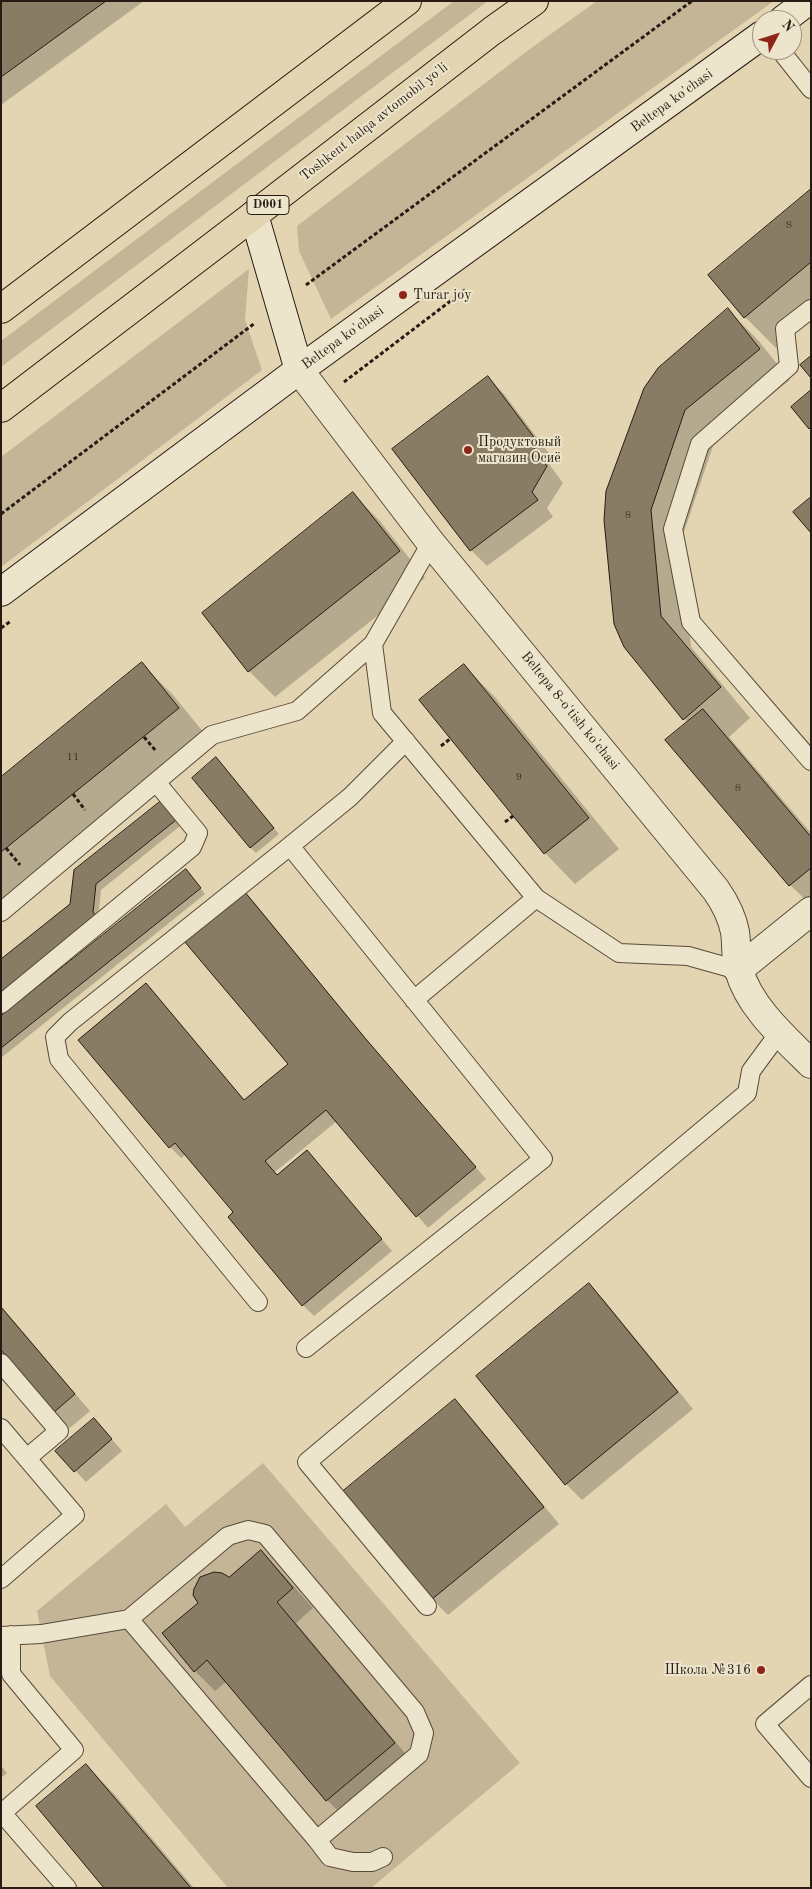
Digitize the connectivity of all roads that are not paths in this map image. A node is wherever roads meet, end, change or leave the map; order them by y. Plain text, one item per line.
1 (407, 1) edge
2 (534, 1) edge
3 (808, 1) edge
4 (796, 10) edge
5 (752, 42) edge
6 (788, 60) edge
7 (811, 89) edge
8 (254, 215) junction
9 (4, 303) edge
10 (811, 308) edge
11 (299, 370) junction
12 (1, 408) edge
13 (432, 543) junction
14 (1, 592) edge
15 (373, 644) junction
16 (406, 741) junction
17 (811, 761) edge
18 (156, 782) junction
19 (290, 846) junction
20 (536, 898) junction
21 (811, 911) edge
22 (1, 912) edge
23 (738, 970) junction
24 (414, 1000) junction
25 (1, 1004) edge
26 (779, 1033) junction
27 (811, 1064) edge
28 (258, 1302) dead end
29 (306, 1348) dead end
30 (1, 1363) edge
31 (1, 1428) edge
32 (27, 1458) junction
33 (1, 1579) edge
34 (426, 1606) dead end
35 (129, 1618) junction
36 (6, 1636) edge
37 (811, 1685) edge
38 (811, 1778) edge
39 (317, 1840) junction
40 (383, 1857) dead end
41 (67, 1888) edge

1 - 9 highway
2 - 8 highway, Toshkent halqa avtomobil yo'li / D001
3 - 4 street
5 - 11 street, Beltepa ko'chasi
6 - 7 lane
8 - 11 street
8 - 12 highway, Toshkent halqa avtomobil yo'li / D001
10 - 17 lane
11 - 13 street, Beltepa 8-o'tish ko'chasi
11 - 14 street, Beltepa ko'chasi
13 - 15 lane
13 - 23 street, Beltepa 8-o'tish ko'chasi
15 - 16 lane
15 - 18 lane
16 - 19 lane
16 - 20 lane
18 - 22 lane
18 - 25 lane
19 - 24 lane
19 - 28 lane
20 - 23 lane
20 - 24 lane
21 - 23 street
23 - 26 street, Beltepa 8-o'tish ko'chasi
24 - 29 lane
26 - 27 street, Beltepa 8-o'tish ko'chasi
26 - 34 lane
30 - 32 lane
31 - 32 lane
32 - 33 lane
35 - 36 lane
35 - 39 lane
35 - 39 lane
36 - 41 lane
37 - 38 lane
39 - 40 lane

